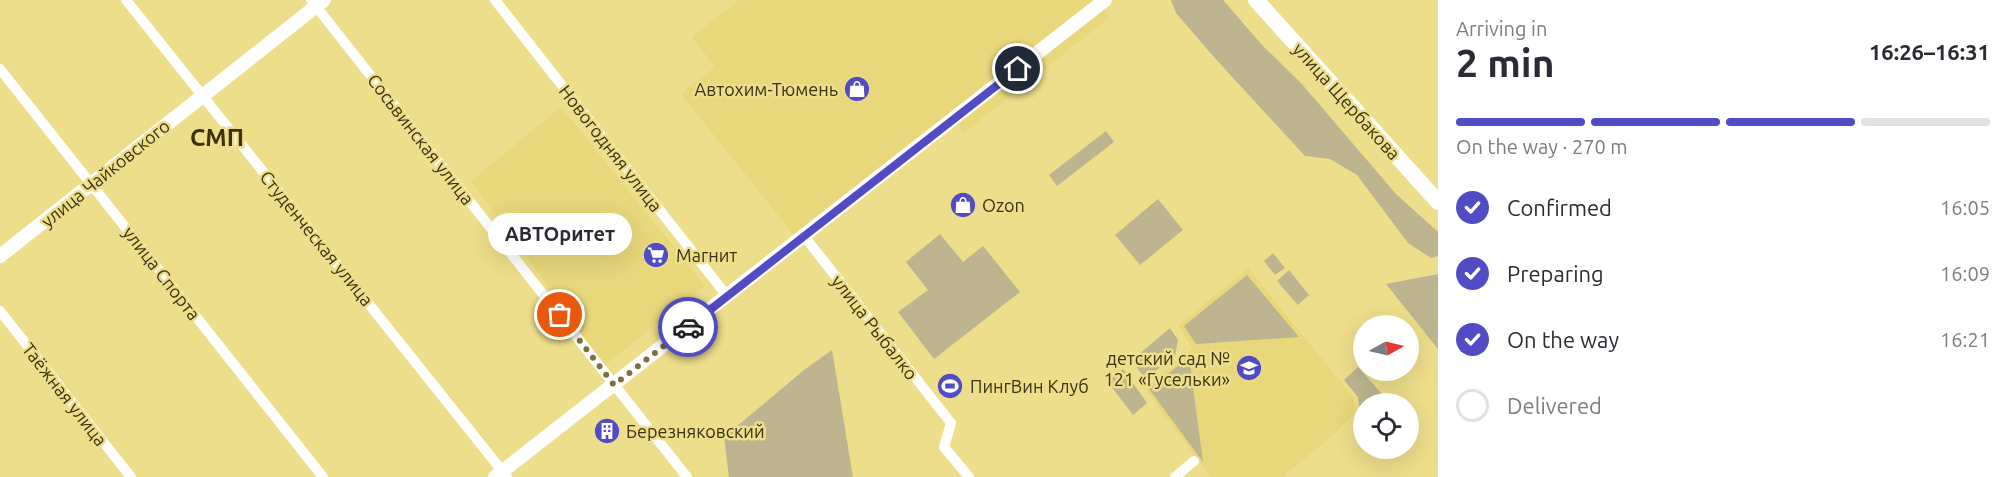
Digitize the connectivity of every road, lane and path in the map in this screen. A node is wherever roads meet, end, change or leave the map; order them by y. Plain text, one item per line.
1 (126, 0) edge
2 (495, 0) edge
3 (1105, 0) edge
4 (317, 2) edge
5 (1264, 3) edge
6 (0, 69) edge
7 (202, 95) junction
8 (92, 184) junction
9 (1438, 202) edge
10 (804, 236) junction
11 (0, 256) edge
12 (727, 296) junction
13 (0, 310) edge
14 (614, 385) junction
15 (1194, 461) dead end
16 (502, 475) edge
17 (131, 477) edge
18 (323, 477) edge
19 (687, 477) edge
20 (969, 477) edge
21 (1174, 477) edge

1 - 7 street, Студенческая улица
2 - 12 street, Новогодняя улица
3 - 10 street
4 - 7 street, улица Чайковского
4 - 14 street, Сосьвинская улица
5 - 9 main road, улица Щербакова
6 - 8 street, улица Спорта
7 - 8 street, улица Чайковского
7 - 16 street, Студенческая улица
8 - 11 street, улица Чайковского
8 - 18 street, улица Спорта
10 - 12 street
10 - 20 street, улица Рыбалко
12 - 14 street
13 - 17 street, Таёжная улица
14 - 16 street
14 - 19 street, Сосьвинская улица
15 - 21 street

